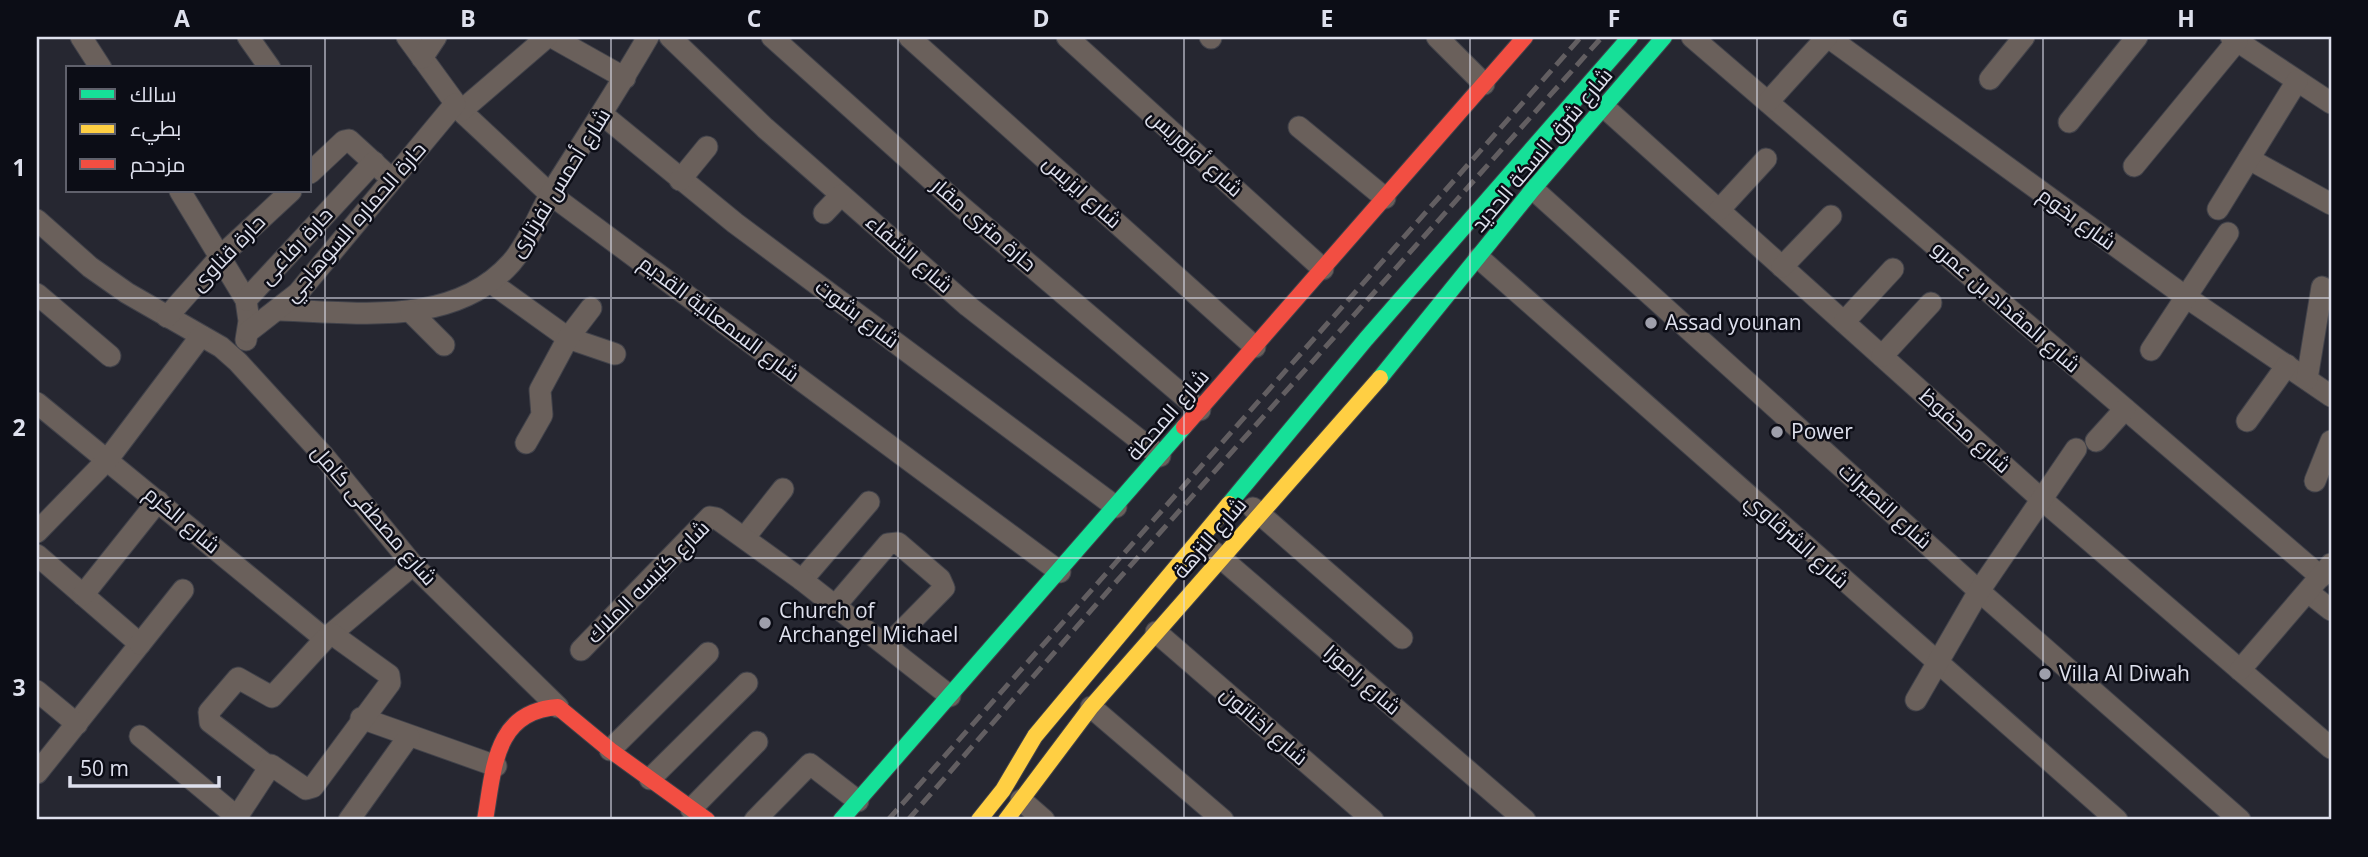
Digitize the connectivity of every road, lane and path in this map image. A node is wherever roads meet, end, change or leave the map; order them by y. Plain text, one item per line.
1 (81, 37) edge
2 (248, 37) edge
3 (407, 37) edge
4 (436, 37) edge
5 (648, 37) edge
6 (670, 37) edge
7 (772, 37) edge
8 (909, 37) edge
9 (1067, 37) edge
10 (1437, 37) edge
11 (1525, 37) edge
12 (1630, 37) edge
13 (1664, 37) edge
14 (1692, 37) edge
15 (1828, 37) edge
16 (2024, 37) edge
17 (2137, 37) edge
18 (543, 38) edge
19 (2234, 39) edge
20 (422, 58) junction
21 (100, 66) edge
22 (269, 66) edge
23 (625, 78) junction
24 (1990, 79) dead end
25 (2297, 82) junction
26 (1484, 84) junction
27 (1768, 102) junction
28 (2331, 103) edge
29 (458, 107) junction
30 (1604, 107) junction
31 (603, 115) junction
32 (2069, 122) dead end
33 (1298, 127) dead end
34 (707, 147) dead end
35 (1766, 159) dead end
36 (2249, 159) junction
37 (374, 162) junction
38 (2134, 166) dead end
39 (312, 171) edge
40 (680, 180) junction
41 (393, 181) junction
42 (1533, 189) junction
43 (181, 192) edge
44 (290, 192) edge
45 (551, 194) junction
46 (841, 195) junction
47 (1385, 198) junction
48 (2331, 204) edge
49 (2218, 209) dead end
50 (1719, 210) junction
51 (824, 213) dead end
52 (1831, 216) dead end
53 (37, 220) edge
54 (2228, 233) dead end
55 (221, 256) junction
56 (1479, 258) junction
57 (1782, 267) junction
58 (1323, 270) junction
59 (1893, 270) dead end
60 (490, 282) junction
61 (2322, 287) dead end
62 (1453, 291) junction
63 (37, 294) edge
64 (2186, 297) junction
65 (246, 300) junction
66 (1931, 303) dead end
67 (591, 308) dead end
68 (280, 310) junction
69 (411, 312) junction
70 (167, 317) junction
71 (1844, 322) junction
72 (248, 332) junction
73 (201, 335) junction
74 (568, 338) junction
75 (1366, 339) junction
76 (444, 345) dead end
77 (1255, 347) junction
78 (2151, 350) dead end
79 (615, 354) dead end
80 (110, 356) dead end
81 (1882, 356) junction
82 (238, 362) junction
83 (2287, 365) junction
84 (2307, 379) junction
85 (2331, 396) edge
86 (2124, 408) junction
87 (1200, 410) junction
88 (40, 413) edge
89 (2247, 421) dead end
90 (2331, 441) edge
91 (526, 443) dead end
92 (1160, 456) junction
93 (108, 459) junction
94 (2315, 481) dead end
95 (783, 489) dead end
96 (1238, 494) junction
97 (2040, 498) junction
98 (158, 500) junction
99 (869, 502) dead end
100 (1116, 508) junction
101 (1260, 513) junction
102 (37, 532) edge
103 (745, 537) junction
104 (1200, 539) junction
105 (37, 555) edge
106 (1221, 557) junction
107 (413, 565) junction
108 (1060, 572) junction
109 (2320, 577) edge
110 (802, 580) junction
111 (183, 590) dead end
112 (1979, 591) junction
113 (83, 594) junction
114 (835, 606) junction
115 (2331, 610) edge
116 (1156, 632) junction
117 (328, 636) junction
118 (1402, 638) dead end
119 (140, 644) junction
120 (887, 646) junction
121 (581, 650) dead end
122 (708, 653) dead end
123 (1936, 664) junction
124 (2240, 670) junction
125 (747, 683) dead end
126 (37, 691) edge
127 (950, 696) junction
128 (1916, 700) dead end
129 (558, 707) junction
130 (1091, 707) junction
131 (361, 718) junction
132 (77, 724) junction
133 (140, 736) dead end
134 (409, 736) junction
135 (1035, 736) junction
136 (757, 742) dead end
137 (2331, 748) edge
138 (610, 750) junction
139 (41, 760) edge
140 (496, 766) junction
141 (269, 767) junction
142 (650, 779) junction
143 (981, 791) dead end
144 (1021, 800) junction
145 (858, 801) junction
146 (699, 815) edge
147 (236, 819) edge
148 (349, 820) edge
149 (485, 820) edge
150 (755, 820) edge
151 (841, 820) edge
152 (979, 820) edge
153 (1006, 820) edge
154 (1044, 820) edge
155 (1223, 820) edge
156 (1373, 820) edge
157 (1525, 820) edge
158 (2118, 820) edge
159 (2240, 820) edge

1 - 21 street
2 - 22 street
3 - 20 street, شارع السمعانية القديم
4 - 20 street
5 - 23 street, شارع أحمس نفرتارى
6 - 46 street, شارع الشفاء
7 - 87 street, حارة مترى مقار
8 - 77 street, شارع ايزيس
9 - 58 street, شارع أوزوريس
10 - 26 street
11 - 26 main road, شارع المحطة
12 - 75 main road, شارع النزهة
13 - 30 main road, شارع شرق السكة الحديد
14 - 27 street, شارع المقداد بن عمرو
15 - 27 street
15 - 64 street, شارع بخوم
16 - 24 street
17 - 32 street
18 - 23 street
18 - 29 street, حارة الحماره السوهاجي
19 - 25 street
19 - 38 street
20 - 29 street, شارع السمعانية القديم
23 - 31 street, شارع أحمس نفرتارى
25 - 28 street
25 - 36 street
26 - 47 main road, شارع المحطة
27 - 86 street, شارع المقداد بن عمرو
29 - 41 street, حارة الحماره السوهاجي
29 - 45 street, شارع السمعانية القديم
30 - 42 main road, شارع شرق السكة الحديد
30 - 50 street, شارع محفوظ
31 - 40 street, شارع بشوت
31 - 45 street, شارع أحمس نفرتارى
33 - 47 street
34 - 40 street
35 - 50 street
36 - 48 street
36 - 49 street
37 - 39 street
37 - 41 street
37 - 65 street, حارة رفاعى
40 - 100 street, شارع بشوت
41 - 68 street, حارة الحماره السوهاجي
42 - 56 main road, شارع شرق السكة الحديد
42 - 112 street, شارع النصيرات
43 - 55 street
44 - 55 street, حارة قناوى
45 - 60 street, شارع أحمس نفرتارى
45 - 108 street, شارع السمعانية القديم
46 - 51 street
46 - 92 street, شارع الشفاء
47 - 58 main road, شارع المحطة
50 - 57 street, شارع محفوظ
52 - 57 street
53 - 70 street, شارع مصطفى كامل
54 - 64 street
55 - 65 street
55 - 70 street, حارة قناوى
56 - 62 main road, شارع شرق السكة الحديد
56 - 123 street, شارع الشرقاوي
57 - 71 street, شارع محفوظ
58 - 77 main road, شارع المحطة
59 - 71 street
60 - 69 street, شارع أحمس نفرتارى
60 - 74 street
61 - 84 street
62 - 75 main road
62 - 101 main road, شارع النزهة
63 - 80 street
64 - 78 street
64 - 83 street, شارع بخوم
65 - 72 street
66 - 81 street
67 - 74 street
68 - 69 street, شارع أحمس نفرتارى
68 - 72 street, حارة الحماره السوهاجي
69 - 76 street
70 - 73 street, شارع مصطفى كامل
71 - 81 street, شارع محفوظ
72 - 82 street
73 - 82 street, شارع مصطفى كامل
73 - 93 street
74 - 79 street
74 - 91 street
75 - 96 main road, شارع النزهة
77 - 87 main road, شارع المحطة
81 - 97 street, شارع محفوظ
82 - 107 street, شارع مصطفى كامل
83 - 84 street, شارع بخوم
83 - 89 street
84 - 85 street, شارع بخوم
86 - 97 street
86 - 109 street, شارع المقداد بن عمرو
87 - 92 main road, شارع المحطة
88 - 93 street, شارع الكرم
90 - 94 street
92 - 100 main road, شارع المحطة
93 - 98 street, شارع الكرم
93 - 102 street
95 - 103 street
96 - 101 street
96 - 104 main road, شارع النزهة
97 - 112 street
97 - 124 street, شارع محفوظ
98 - 113 street
98 - 117 street, شارع الكرم
99 - 110 street
100 - 108 main road, شارع المحطة
101 - 106 main road, شارع النزهة
101 - 118 street
103 - 110 street, شارع كنيسه الملاك
103 - 121 street, شارع كنيسه الملاك
104 - 106 street, شارع راموزا
104 - 135 main road, شارع النزهة
105 - 113 street
106 - 116 main road, شارع النزهة
106 - 157 street, شارع راموزا
107 - 117 street
107 - 129 street, شارع مصطفى كامل
108 - 127 main road, شارع المحطة
109 - 115 street, شارع المقداد بن عمرو
109 - 124 street
110 - 114 street, شارع كنيسه الملاك
111 - 119 street
112 - 123 street
112 - 159 street, شارع النصيرات
113 - 119 street
114 - 120 street, شارع كنيسه الملاك
114 - 120 street
116 - 130 main road, شارع النزهة
116 - 156 street, شارع اخناتون
117 - 131 street, شارع الكرم
117 - 141 street
119 - 132 street
120 - 127 street, شارع كنيسه الملاك
122 - 138 street
123 - 128 street
123 - 158 street, شارع الشرقاوي
124 - 137 street, شارع محفوظ
125 - 142 street
126 - 132 street
127 - 145 main road, شارع المحطة
129 - 138 main road, شارع مصطفى كامل
129 - 140 main road
130 - 144 main road, شارع النزهة
130 - 155 street
131 - 134 street
131 - 141 street
132 - 139 street
133 - 147 street
134 - 140 street
134 - 148 street
135 - 143 main road
135 - 152 main road, شارع النزهة
136 - 146 street
138 - 142 main road, شارع مصطفى كامل
140 - 149 main road
141 - 147 street
142 - 146 main road, شارع مصطفى كامل
144 - 153 main road, شارع النزهة
144 - 154 street
145 - 150 street
145 - 151 main road, شارع المحطة

